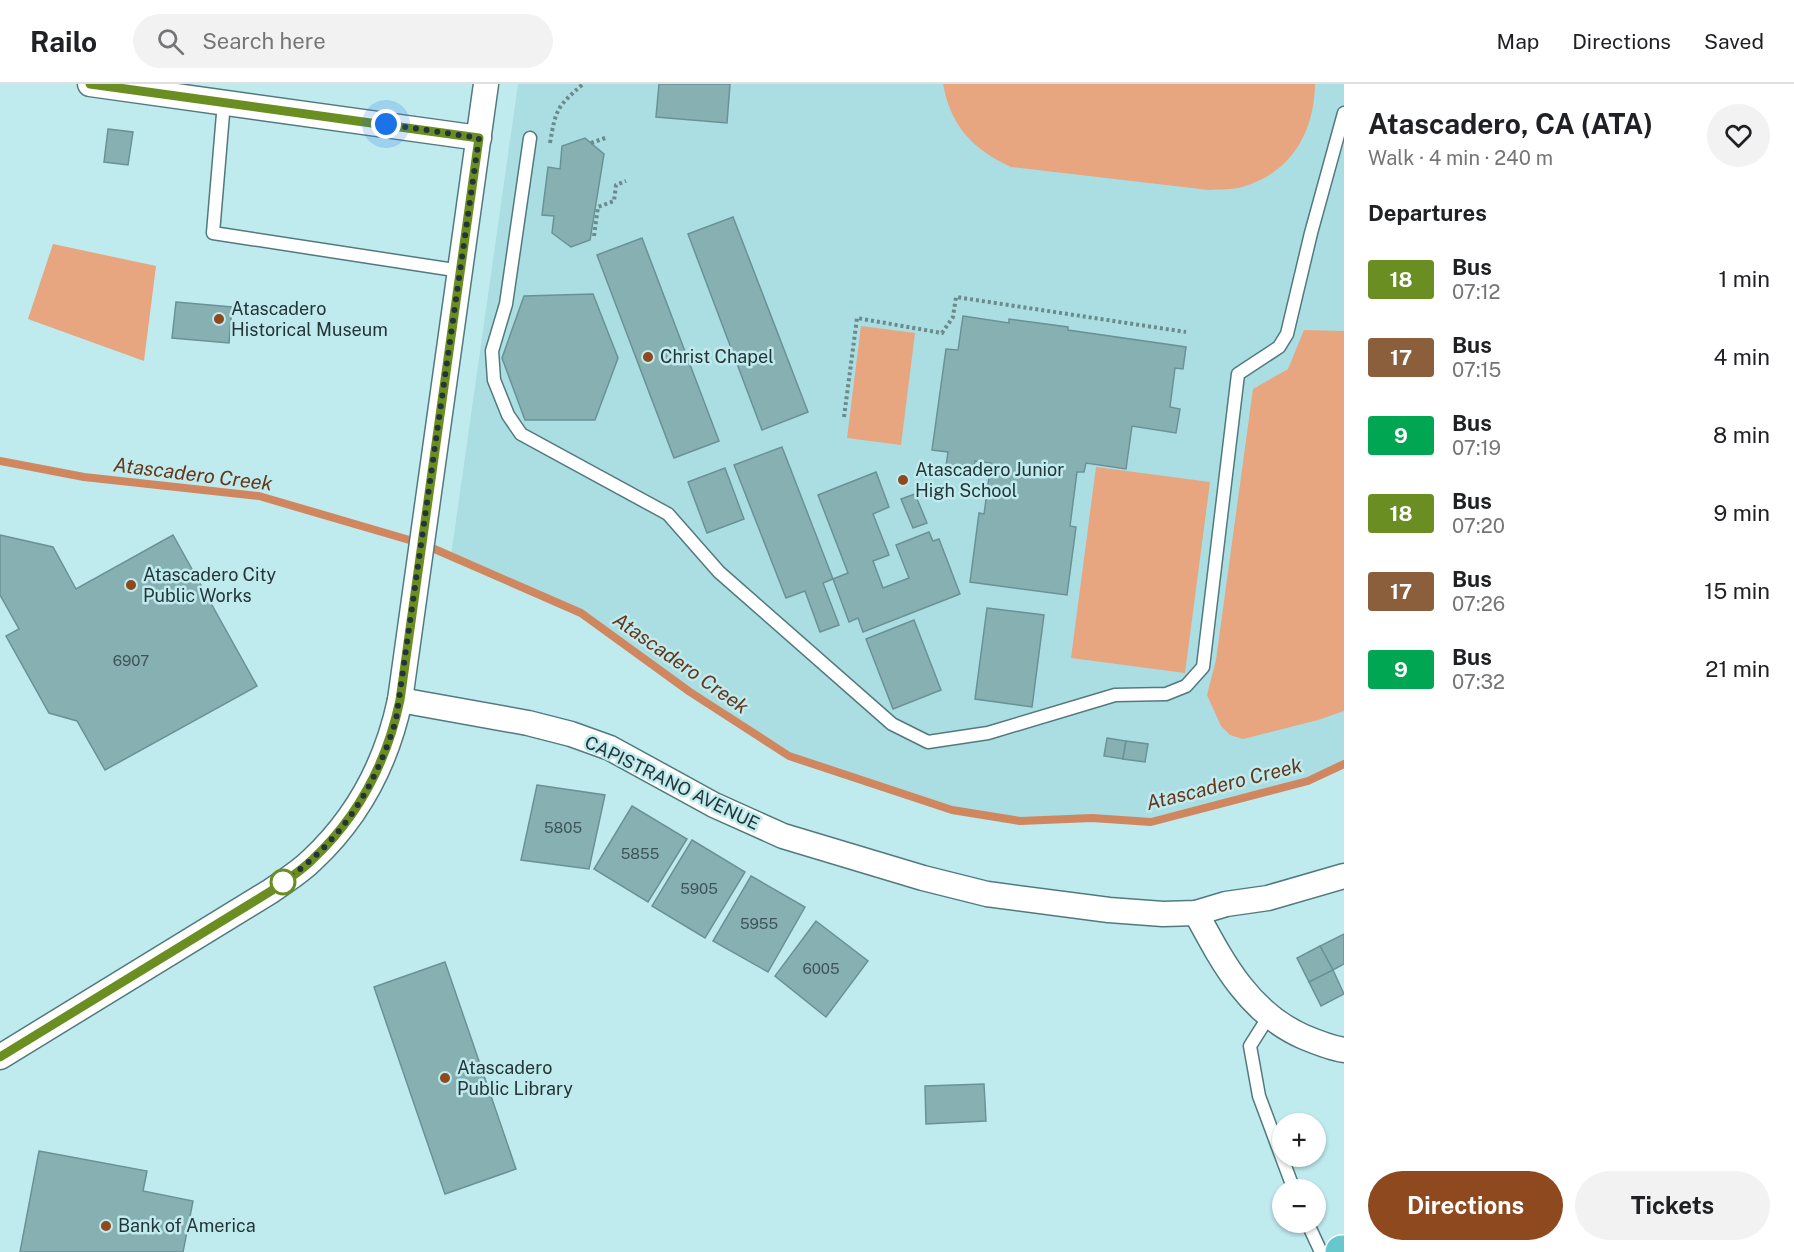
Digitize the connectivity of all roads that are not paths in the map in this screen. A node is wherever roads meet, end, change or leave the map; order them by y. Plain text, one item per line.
1 (90, 84) edge
2 (486, 84) edge
3 (149, 88) edge
4 (224, 102) junction
5 (1344, 113) edge
6 (479, 138) junction
7 (530, 138) dead end
8 (461, 271) junction
9 (400, 700) junction
10 (1344, 876) edge
11 (1196, 913) junction
12 (1269, 1016) junction
13 (1344, 1050) edge
14 (0, 1057) edge
15 (1290, 1179) edge
16 (1312, 1233) edge
17 (1321, 1252) edge

1 - 3 street
2 - 6 street
3 - 4 street
4 - 6 street
4 - 8 lane
5 - 7 lane
6 - 8 street
8 - 9 street
9 - 11 street, CAPISTRANO AVENUE
9 - 14 street
10 - 11 street, CAPISTRANO AVENUE
11 - 12 street
12 - 13 street
12 - 15 lane
16 - 17 lane

